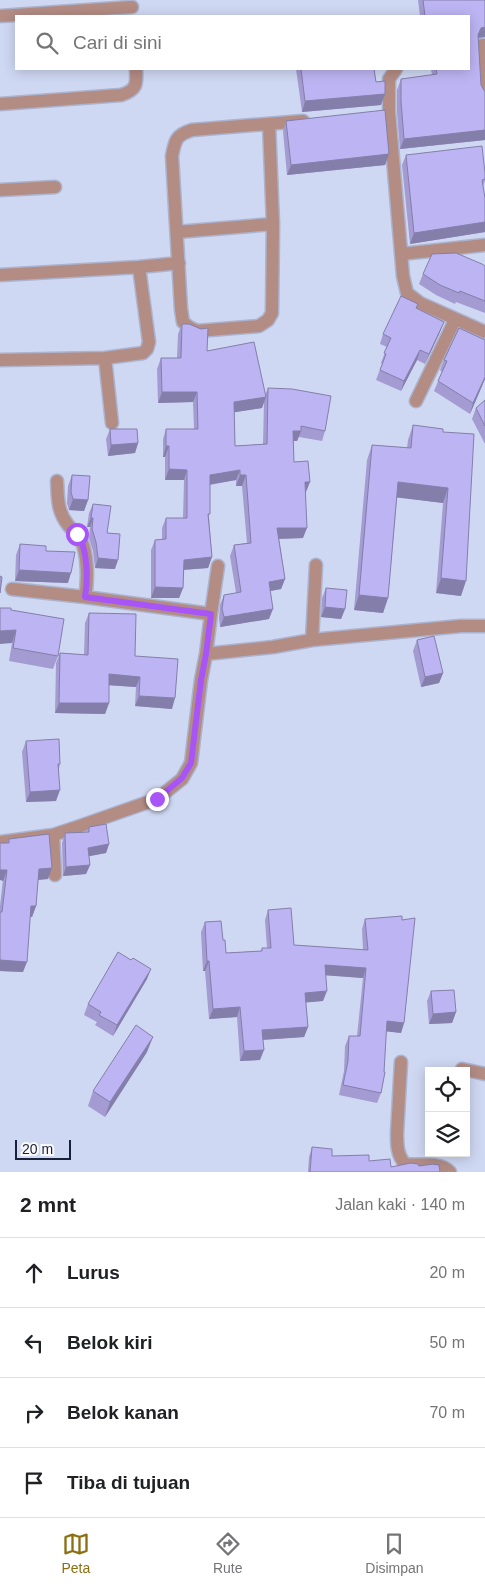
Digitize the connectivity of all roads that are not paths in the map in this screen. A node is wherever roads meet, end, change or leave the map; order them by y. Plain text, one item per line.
1 (132, 8) edge
2 (15, 15) edge
3 (16, 15) edge
4 (0, 16) edge
5 (484, 45) edge
6 (470, 47) edge
7 (136, 70) edge
8 (395, 70) edge
9 (485, 95) edge
10 (0, 104) edge
11 (315, 119) edge
12 (269, 124) junction
13 (55, 187) dead end
14 (0, 190) edge
15 (273, 224) junction
16 (177, 232) junction
17 (485, 245) edge
18 (401, 254) junction
19 (179, 263) junction
20 (139, 267) junction
21 (0, 275) edge
22 (455, 320) junction
23 (485, 332) edge
24 (105, 358) junction
25 (0, 360) edge
26 (416, 401) dead end
27 (112, 423) dead end
28 (57, 481) dead end
29 (218, 566) dead end
30 (316, 566) dead end
31 (12, 589) dead end
32 (85, 597) junction
33 (211, 614) junction
34 (483, 626) edge
35 (312, 640) junction
36 (206, 654) junction
37 (52, 836) junction
38 (0, 842) edge
39 (55, 875) dead end
40 (401, 1062) dead end
41 (470, 1071) edge
42 (485, 1074) edge
43 (450, 1172) edge

1 - 3 street
2 - 4 street
5 - 6 street
5 - 9 street
7 - 10 street
8 - 18 street
11 - 12 street
12 - 15 street
12 - 16 street
13 - 14 street
15 - 16 street
15 - 19 street
16 - 19 street
17 - 18 street
18 - 22 street
19 - 20 street
20 - 21 street
20 - 24 street
22 - 23 street
22 - 26 street
24 - 25 street
24 - 27 street
28 - 32 street
29 - 33 street
30 - 35 street
31 - 32 street
32 - 33 street
33 - 36 street
34 - 35 street
35 - 36 street
36 - 37 street
37 - 38 street
37 - 39 street
40 - 43 street
41 - 42 street

